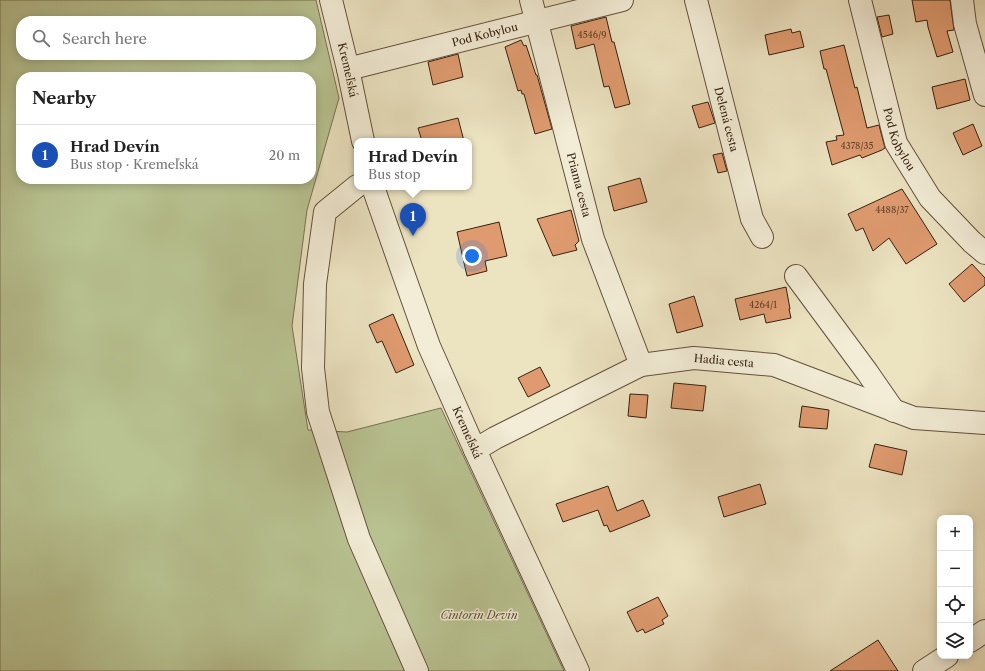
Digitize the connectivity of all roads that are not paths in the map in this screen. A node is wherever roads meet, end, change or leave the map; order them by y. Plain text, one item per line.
1 (331, 0) edge
2 (531, 0) edge
3 (622, 0) edge
4 (696, 0) edge
5 (860, 0) edge
6 (962, 0) edge
7 (537, 22) junction
8 (348, 69) junction
9 (985, 95) edge
10 (362, 138) edge
11 (354, 188) edge
12 (375, 190) edge
13 (762, 237) dead end
14 (985, 254) edge
15 (796, 276) dead end
16 (641, 365) junction
17 (894, 411) junction
18 (985, 423) edge
19 (475, 450) junction
20 (985, 631) edge
21 (973, 639) edge
22 (942, 659) edge
23 (417, 671) edge
24 (578, 671) edge
25 (924, 671) edge

1 - 8 street, Kremeľská
2 - 7 street, Priama cesta
3 - 7 street, Pod Kobylou
4 - 13 street, Delená cesta
5 - 14 street, Pod Kobylou
6 - 9 street
7 - 8 street, Pod Kobylou
7 - 16 street, Priama cesta
8 - 10 street, Kremeľská
11 - 23 street
12 - 19 street, Kremeľská
15 - 17 street
16 - 17 street, Hadia cesta
16 - 19 street, Hadia cesta
17 - 18 street, Hadia cesta
19 - 24 street, Kremeľská
20 - 21 street
22 - 25 street

